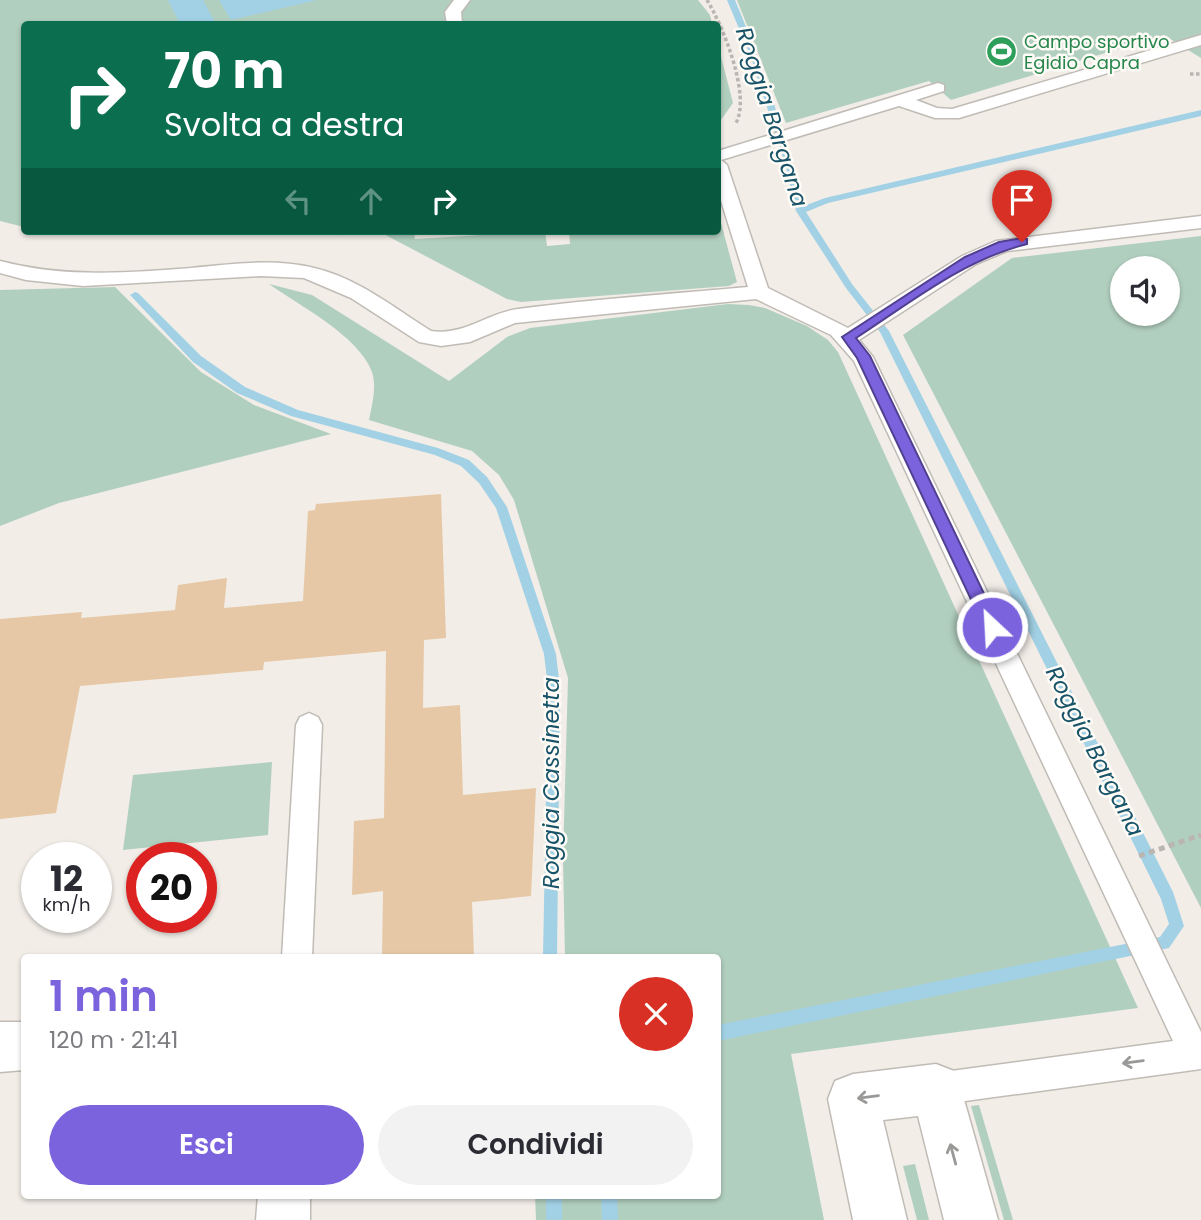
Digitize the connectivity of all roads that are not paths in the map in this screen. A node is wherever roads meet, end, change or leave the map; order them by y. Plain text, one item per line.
1 (462, 0) edge
2 (455, 21) edge
3 (1201, 40) edge
4 (938, 88) dead end
5 (899, 100) junction
6 (721, 155) edge
7 (721, 174) edge
8 (1201, 222) edge
9 (0, 267) edge
10 (759, 292) junction
11 (857, 332) junction
12 (309, 724) dead end
13 (297, 954) edge
14 (0, 1046) edge
15 (21, 1046) edge
16 (1198, 1053) edge
17 (936, 1089) junction
18 (284, 1199) edge
19 (283, 1220) edge
20 (880, 1220) edge
21 (971, 1220) edge

1 - 2 lane
3 - 5 lane
4 - 5 lane
5 - 6 lane
7 - 10 lane
8 - 11 lane
9 - 10 lane
10 - 11 lane
11 - 16 lane
12 - 13 lane
14 - 15 street
16 -> 17 lane
17 -> 20 street
21 -> 17 street
18 - 19 street

